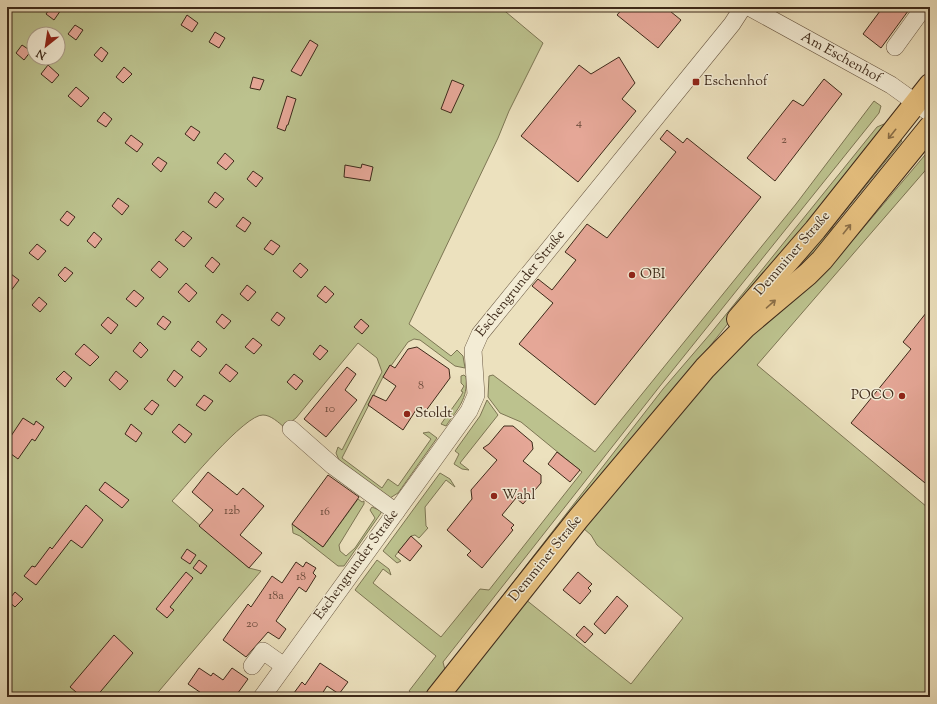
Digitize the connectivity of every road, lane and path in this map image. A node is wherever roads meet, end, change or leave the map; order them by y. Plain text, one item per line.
1 (743, 7) edge
2 (749, 7) edge
3 (924, 7) edge
4 (894, 47) dead end
5 (930, 85) edge
6 (923, 108) edge
7 (930, 127) edge
8 (658, 423) junction
9 (291, 429) dead end
10 (396, 512) junction
11 (255, 658) dead end
12 (284, 666) junction
13 (262, 697) edge
14 (437, 697) edge

1 - 10 street, Eschengrunder Straße
2 - 6 street, Am Eschenhof
3 - 4 street
5 - 6 main road, Demminer Straße
6 -> 8 main road, Demminer Straße
8 -> 7 main road, Demminer Straße
8 - 14 main road, Demminer Straße
9 - 10 street
10 - 12 street, Eschengrunder Straße
11 - 12 street
12 - 13 street, Eschengrunder Straße

